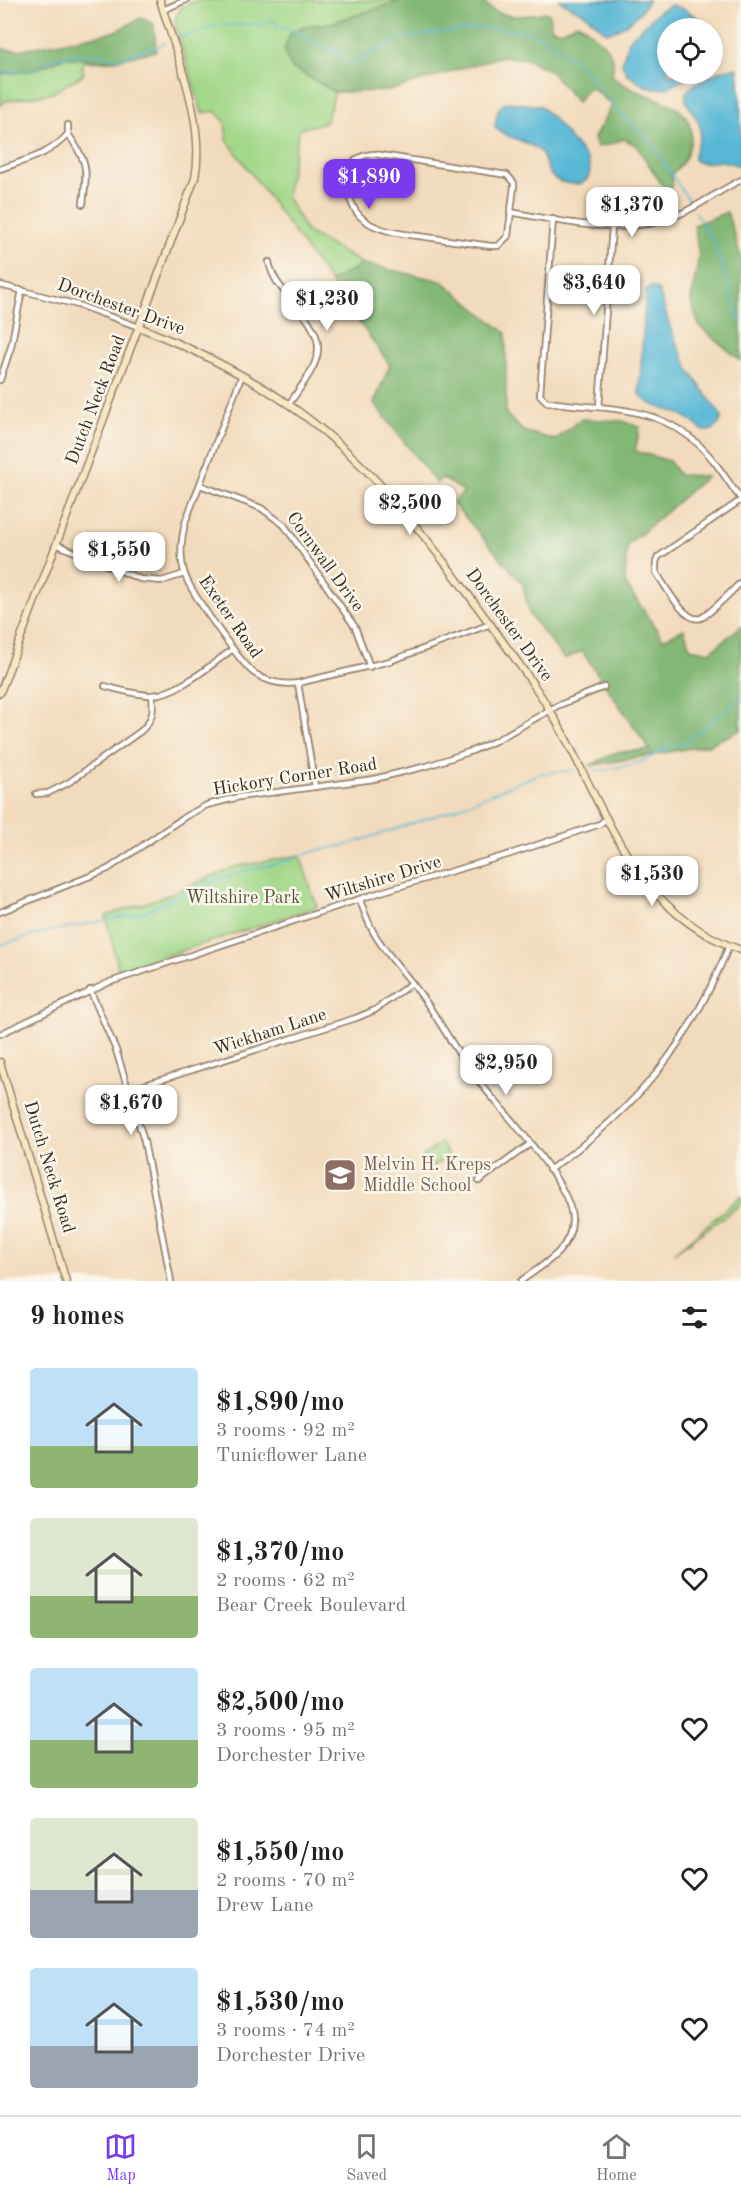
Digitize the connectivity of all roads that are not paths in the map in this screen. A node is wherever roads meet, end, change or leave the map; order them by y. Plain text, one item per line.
1 (160, 0) edge
2 (186, 0) edge
3 (163, 10) junction
4 (68, 125) dead end
5 (68, 134) junction
6 (0, 168) edge
7 (741, 180) edge
8 (83, 204) dead end
9 (510, 212) junction
10 (553, 219) junction
11 (612, 227) junction
12 (269, 262) dead end
13 (0, 285) edge
14 (22, 290) junction
15 (140, 327) junction
16 (242, 375) junction
17 (0, 380) edge
18 (288, 404) junction
19 (599, 407) junction
20 (200, 484) junction
21 (741, 500) edge
22 (58, 544) junction
23 (184, 574) junction
24 (741, 582) edge
25 (491, 624) junction
26 (233, 649) junction
27 (370, 667) junction
28 (298, 683) junction
29 (105, 686) dead end
30 (604, 687) dead end
31 (0, 693) edge
32 (152, 695) junction
33 (550, 710) junction
34 (315, 787) junction
35 (36, 794) dead end
36 (608, 818) junction
37 (360, 900) junction
38 (0, 912) edge
39 (729, 946) junction
40 (741, 950) edge
41 (412, 983) junction
42 (90, 990) junction
43 (0, 1034) edge
44 (0, 1062) edge
45 (129, 1090) junction
46 (530, 1144) junction
47 (549, 1170) junction
48 (479, 1181) dead end
49 (66, 1281) edge
50 (171, 1281) edge
51 (521, 1281) edge

1 - 3 street, Dutch Neck Road
2 - 3 street
3 - 15 street, Dutch Neck Road
4 - 5 street
5 - 6 street
5 - 8 street
7 - 11 street
9 - 9 street
9 - 10 street
10 - 11 street
10 - 19 street
11 - 19 street
12 - 18 street
13 - 14 street, Dorchester Drive
14 - 15 street, Dorchester Drive
14 - 17 street
15 - 16 street, Dorchester Drive
15 - 22 street, Dutch Neck Road
16 - 18 street, Dorchester Drive
16 - 20 street, Exeter Road
18 - 25 street, Dorchester Drive
19 - 21 street
20 - 23 street, Exeter Road
20 - 27 street, Cornwall Drive
21 - 24 street
22 - 23 street
22 - 31 street, Dutch Neck Road
23 - 26 street, Exeter Road
25 - 27 street, Exeter Road
25 - 33 street, Dorchester Drive
26 - 28 street, Exeter Road
26 - 32 street
27 - 28 street, Exeter Road
28 - 34 street
29 - 32 street
30 - 33 street, Hickory Corner Road
32 - 35 street
33 - 34 street, Hickory Corner Road
33 - 36 street, Dorchester Drive
34 - 38 street, Hickory Corner Road
36 - 37 street, Wiltshire Drive
36 - 39 street, Dorchester Drive
37 - 41 street
37 - 42 street, Wiltshire Drive
39 - 40 street, Dorchester Drive
39 - 47 street
41 - 45 street, Wickham Lane
41 - 46 street
42 - 43 street, Wiltshire Drive
42 - 45 street
44 - 49 street, Dutch Neck Road
45 - 50 street
46 - 47 street
46 - 48 street
47 - 51 street

